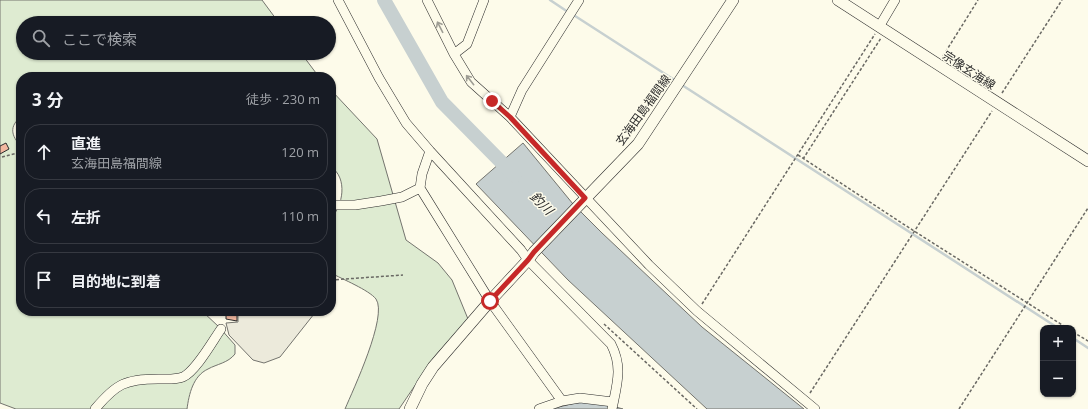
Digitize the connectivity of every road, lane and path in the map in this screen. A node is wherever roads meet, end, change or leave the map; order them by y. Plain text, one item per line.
1 (338, 0) edge
2 (427, 0) edge
3 (484, 0) edge
4 (579, 0) edge
5 (733, 0) edge
6 (838, 0) edge
7 (895, 0) edge
8 (978, 0) edge
9 (1062, 0) edge
10 (882, 29) junction
11 (454, 54) junction
12 (937, 65) junction
13 (996, 103) junction
14 (510, 117) junction
15 (430, 151) junction
16 (16, 153) edge
17 (798, 154) junction
18 (2, 157) dead end
19 (803, 159) junction
20 (1088, 161) edge
21 (420, 188) junction
22 (583, 201) junction
23 (336, 205) edge
24 (1088, 208) edge
25 (914, 231) junction
26 (528, 260) junction
27 (403, 275) dead end
28 (336, 280) edge
29 (490, 301) junction
30 (1028, 302) junction
31 (698, 311) junction
32 (601, 321) dead end
33 (1062, 325) edge
34 (221, 329) dead end
35 (1076, 334) edge
36 (1088, 342) edge
37 (562, 401) junction
38 (804, 401) junction
39 (613, 406) edge
40 (95, 409) edge
41 (410, 409) edge
42 (539, 409) edge
43 (697, 409) edge
44 (814, 409) edge
45 (959, 409) edge

1 - 15 street
11 -> 2 street
3 - 11 street
4 - 14 street
5 - 22 main road, 玄海田島福間線
6 - 10 main road, 宗像玄海線
7 - 10 street
8 - 12 path
9 - 13 path
10 - 12 main road, 宗像玄海線
10 - 17 path
10 - 19 path
14 -> 11 street
12 - 13 main road, 宗像玄海線
13 - 20 main road, 宗像玄海線
13 - 25 path
14 - 22 street
15 - 21 street
15 - 26 street
16 - 18 path
17 - 19 path
17 - 31 path
19 - 25 path
21 - 23 street
21 - 29 street
22 - 26 main road, 玄海田島福間線
22 - 31 street
24 - 30 path
25 - 30 path
25 - 38 path
26 - 29 main road, 玄海田島福間線
26 - 39 street
27 - 28 path
29 - 37 street
29 - 41 main road, 玄海田島福間線
30 - 33 path
30 - 45 path
31 - 38 street
32 - 43 path
34 - 40 street
35 - 36 path
37 - 39 street
37 - 42 street
38 - 44 street

